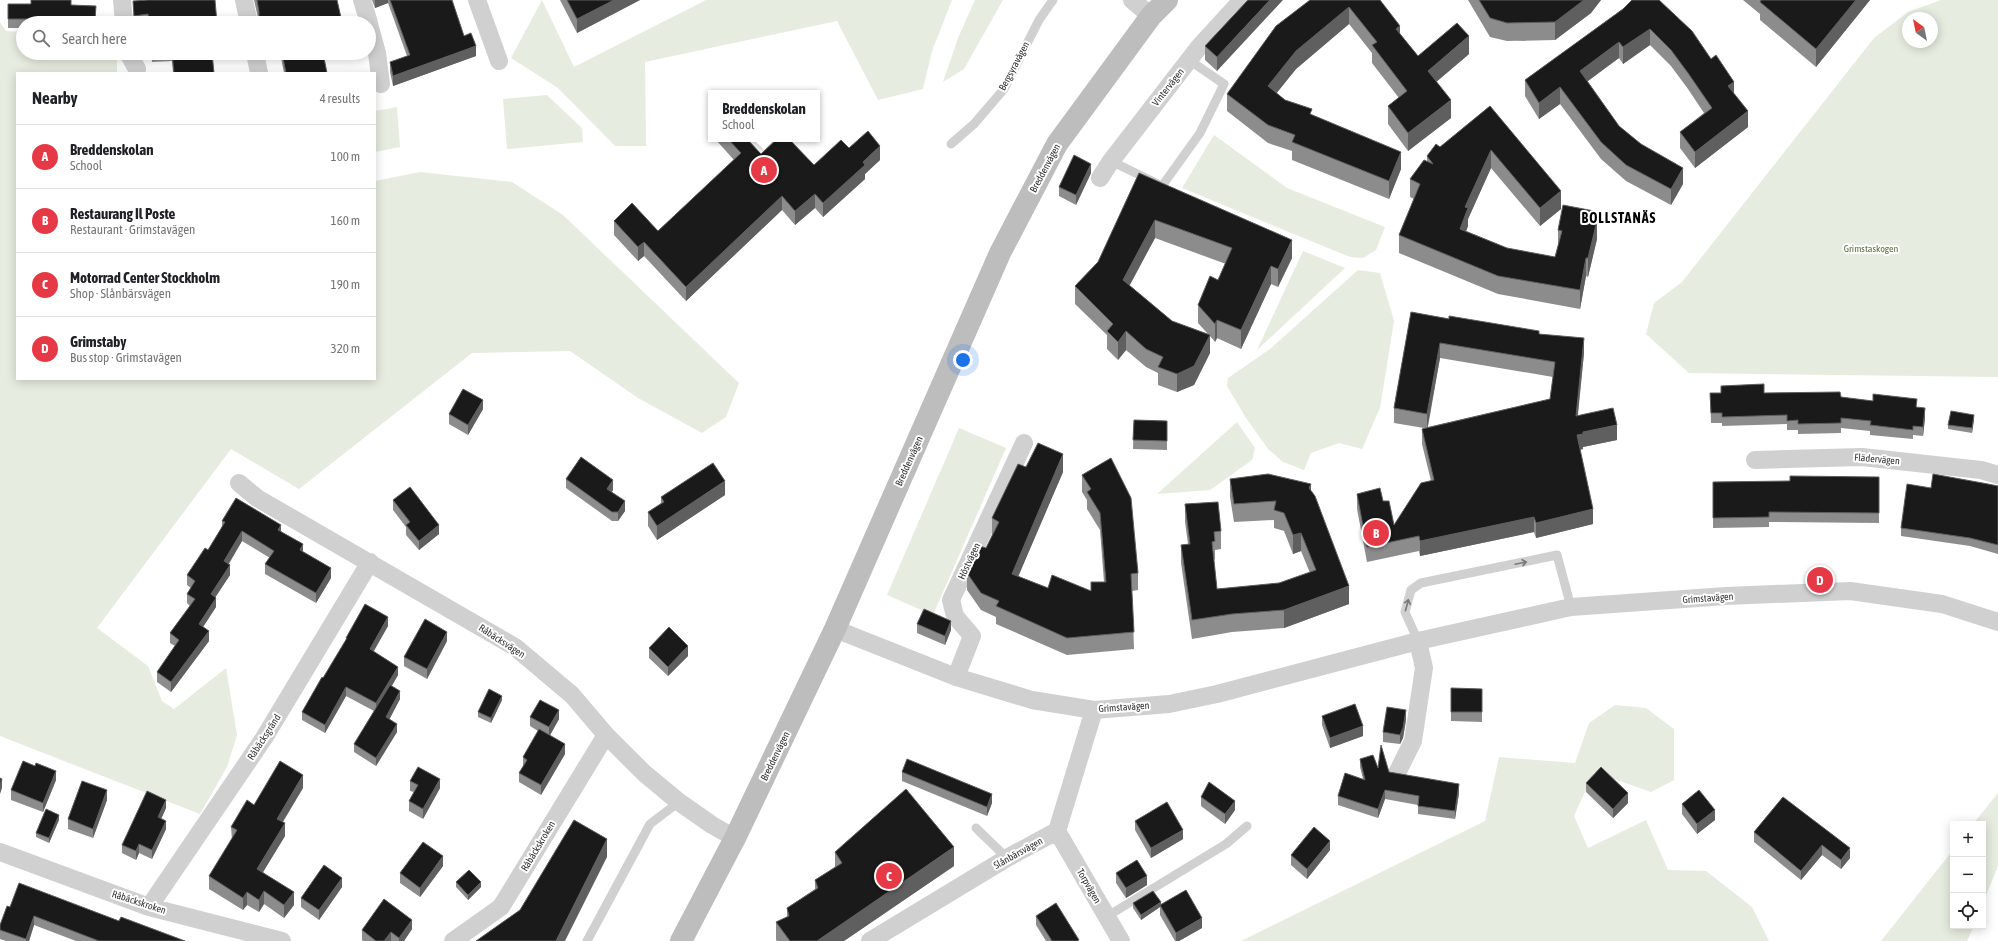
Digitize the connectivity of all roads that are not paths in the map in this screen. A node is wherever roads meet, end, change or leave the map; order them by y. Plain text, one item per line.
1 (122, 0) edge
2 (244, 0) edge
3 (362, 0) edge
4 (477, 0) edge
5 (1053, 0) edge
6 (1132, 0) edge
7 (1167, 0) edge
8 (1242, 0) edge
9 (123, 16) edge
10 (247, 16) edge
11 (367, 16) edge
12 (1151, 16) junction
13 (376, 49) edge
14 (132, 60) edge
15 (256, 60) edge
16 (1189, 60) junction
17 (499, 61) dead end
18 (137, 69) dead end
19 (259, 72) edge
20 (381, 84) dead end
21 (951, 144) dead end
22 (1111, 161) junction
23 (1100, 178) dead end
24 (1024, 443) dead end
25 (1755, 460) dead end
26 (1998, 475) edge
27 (239, 483) dead end
28 (370, 562) junction
29 (1571, 607) junction
30 (1998, 622) edge
31 (836, 629) junction
32 (1418, 641) junction
33 (956, 677) junction
34 (1094, 710) junction
35 (606, 735) junction
36 (1397, 773) edge
37 (679, 802) junction
38 (1247, 826) dead end
39 (976, 828) dead end
40 (1057, 831) junction
41 (735, 838) junction
42 (0, 852) edge
43 (1007, 858) junction
44 (149, 906) junction
45 (1106, 916) junction
46 (282, 941) edge
47 (453, 941) edge
48 (587, 941) edge
49 (681, 941) edge
50 (870, 941) edge
51 (1120, 941) edge

1 - 9 street
2 - 10 street
3 - 11 street
4 - 17 street
5 - 21 lane, Bergsyravägen
6 - 12 street
7 - 12 street, Breddenvägen
8 - 16 street, Vintervägen
12 - 31 street, Breddenvägen
13 - 20 street
14 - 18 street
15 - 19 street
16 - 22 street, Vintervägen
16 - 22 lane
22 - 23 street, Vintervägen
24 - 33 street, Höstvägen
25 - 26 street, Flädervägen
27 - 28 street, Råbäcksvägen
28 - 35 street, Råbäcksvägen
28 - 44 street, Råbäcksgränd
29 - 30 street, Grimstavägen
29 - 32 street, Grimstavägen
32 -> 29 lane
31 - 33 street, Grimstavägen
31 - 41 street, Breddenvägen
32 - 34 street, Grimstavägen
32 - 36 street
33 - 34 street, Grimstavägen
34 - 40 street
35 - 37 street, Råbäcksvägen
35 - 47 street, Råbäckskroken
37 - 41 street, Råbäcksvägen
37 - 48 lane
38 - 45 lane
39 - 43 lane
40 - 43 street, Slånbärsvägen
40 - 45 street, Torpvägen
41 - 49 street, Breddenvägen
42 - 44 street, Råbäckskroken
43 - 50 street, Slånbärsvägen
44 - 46 street, Råbäckskroken
45 - 51 street, Torpvägen

